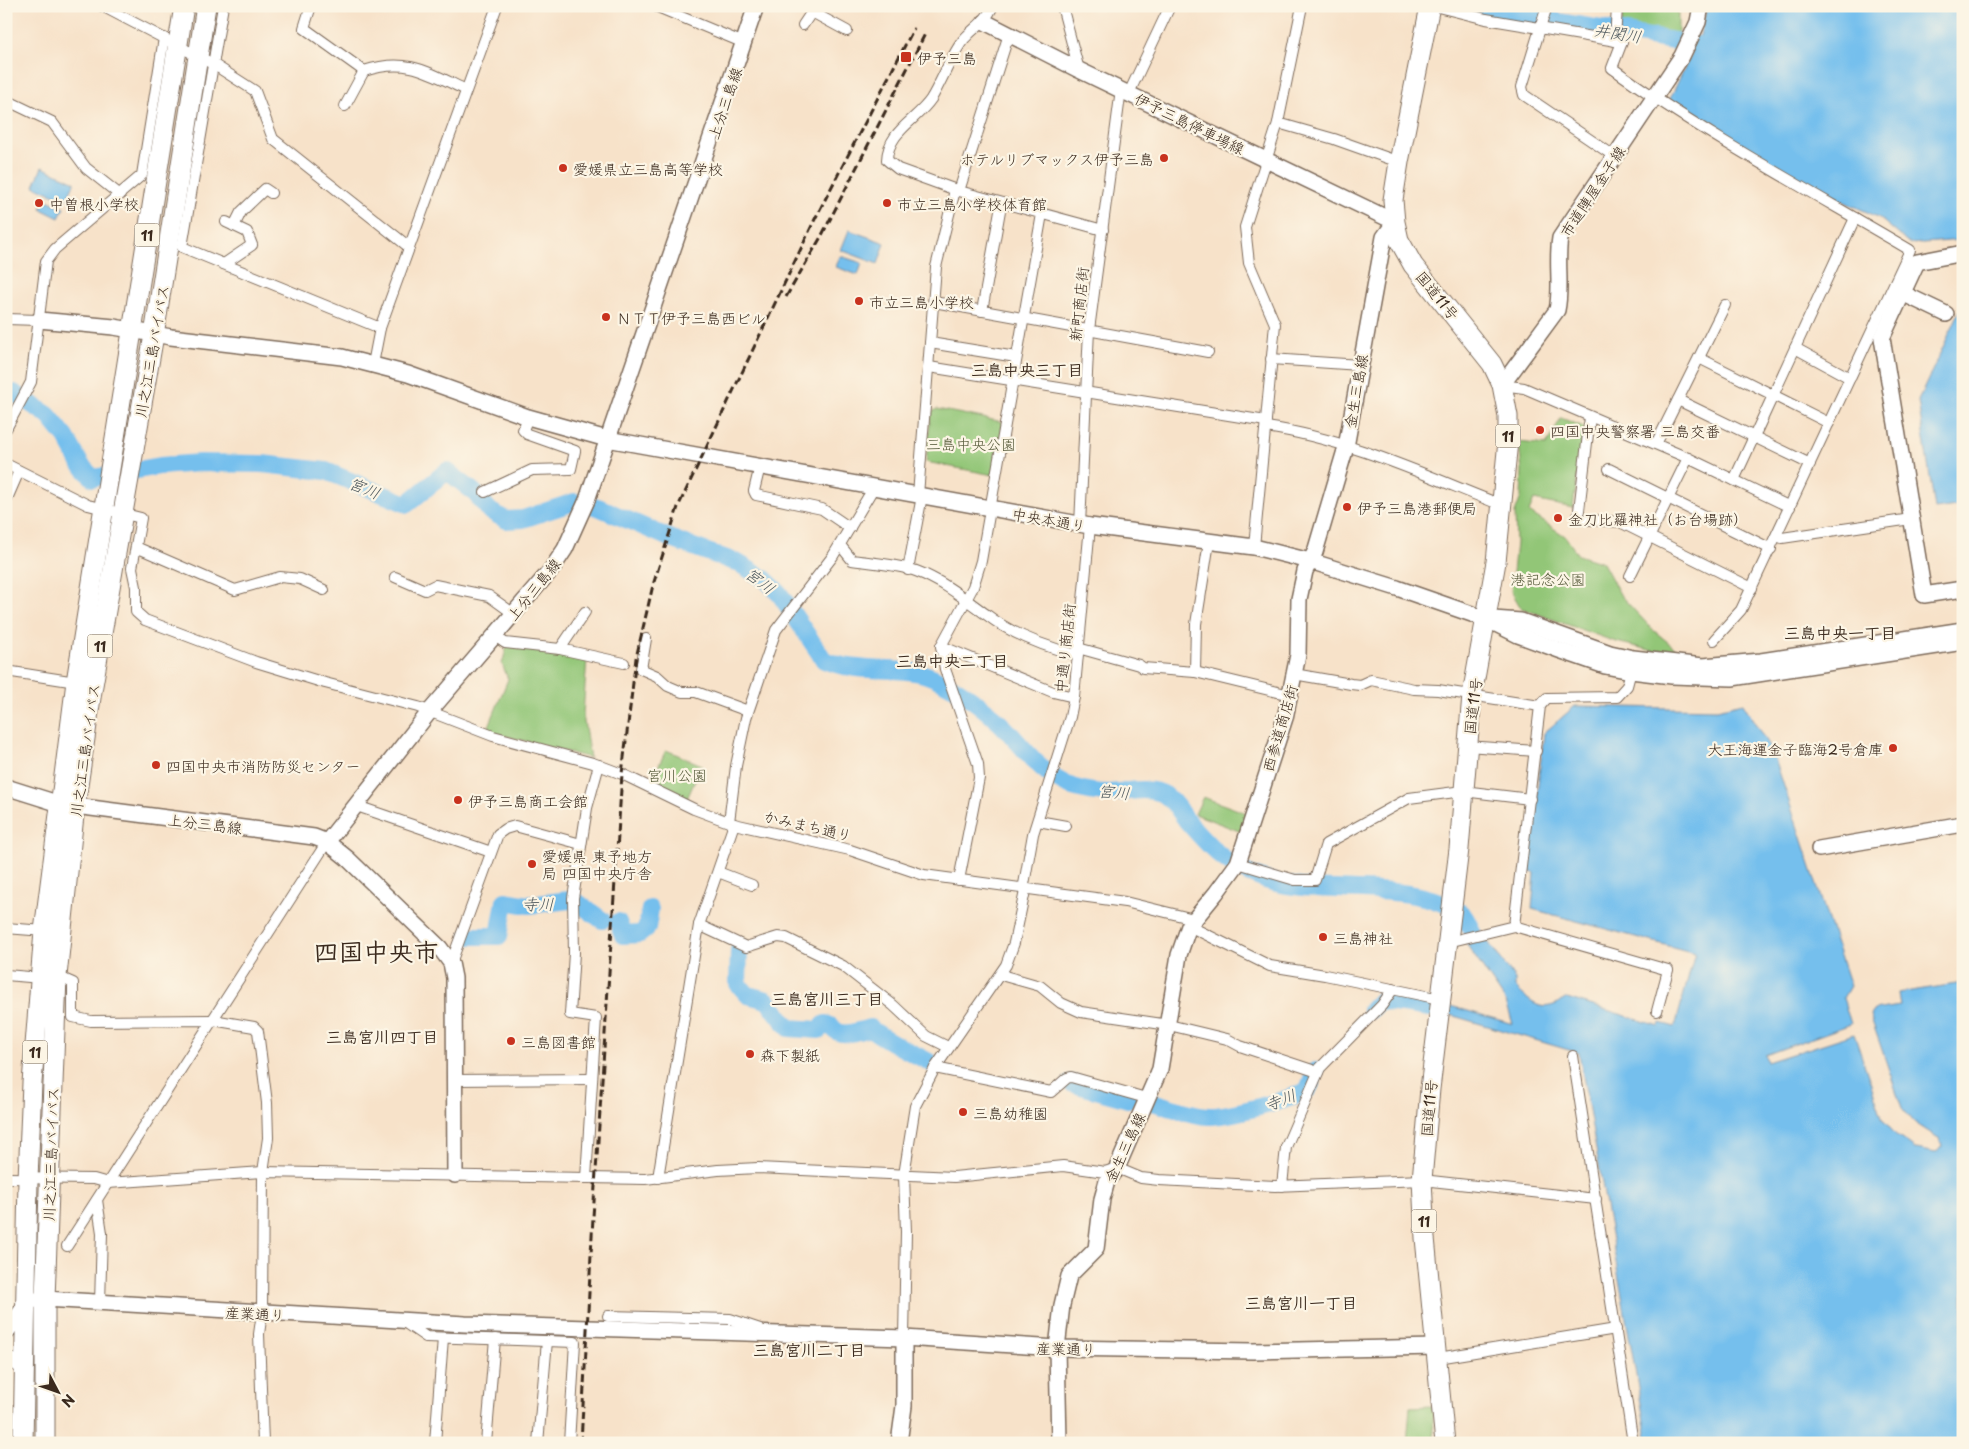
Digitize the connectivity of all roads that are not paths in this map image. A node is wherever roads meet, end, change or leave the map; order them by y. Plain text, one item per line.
1 (102, 6) edge
2 (184, 6) edge
3 (206, 6) edge
4 (223, 6) edge
5 (311, 6) edge
6 (497, 6) edge
7 (655, 6) edge
8 (756, 6) edge
9 (993, 6) edge
10 (1062, 6) edge
11 (1170, 6) edge
12 (1302, 6) edge
13 (1430, 6) edge
14 (1434, 6) edge
15 (1618, 6) edge
16 (1701, 6) edge
17 (814, 9) edge
18 (1546, 10) edge
19 (986, 22) junction
20 (803, 25) dead end
21 (1540, 28) junction
22 (847, 31) dead end
23 (1009, 34) junction
24 (1615, 41) junction
25 (172, 42) junction
26 (744, 43) junction
27 (206, 60) junction
28 (1078, 70) junction
29 (364, 71) junction
30 (466, 90) junction
31 (1125, 91) junction
32 (1653, 97) junction
33 (6, 100) edge
34 (345, 106) dead end
35 (1278, 123) junction
36 (1614, 156) junction
37 (1266, 161) junction
38 (1399, 162) junction
39 (957, 191) junction
40 (271, 193) dead end
41 (120, 194) junction
42 (1001, 205) junction
43 (1042, 214) junction
44 (1854, 218) junction
45 (1395, 222) junction
46 (1103, 230) junction
47 (409, 248) junction
48 (1963, 253) edge
49 (224, 264) junction
50 (1902, 293) junction
51 (934, 302) junction
52 (1725, 305) dead end
53 (982, 311) junction
54 (1946, 314) dead end
55 (6, 319) edge
56 (1024, 319) junction
57 (39, 320) junction
58 (380, 328) junction
59 (132, 330) junction
60 (1089, 330) junction
61 (154, 335) junction
62 (930, 343) junction
63 (1795, 348) junction
64 (1208, 352) dead end
65 (1016, 357) junction
66 (1698, 358) junction
67 (1271, 359) junction
68 (373, 364) junction
69 (1360, 365) junction
70 (928, 367) junction
71 (1850, 378) junction
72 (1012, 379) junction
73 (1502, 385) junction
74 (1086, 392) junction
75 (1773, 395) junction
76 (1678, 400) junction
77 (528, 417) junction
78 (1590, 417) junction
79 (1829, 423) junction
80 (1266, 424) junction
81 (6, 429) edge
82 (1754, 437) junction
83 (607, 439) junction
84 (1656, 444) junction
85 (1346, 446) junction
86 (1688, 458) junction
87 (6, 464) edge
88 (1810, 464) junction
89 (760, 466) junction
90 (1609, 469) dead end
91 (19, 471) junction
92 (1734, 480) junction
93 (874, 487) junction
94 (485, 492) dead end
95 (920, 496) junction
96 (1668, 498) junction
97 (6, 501) edge
98 (1504, 506) junction
99 (1790, 507) junction
100 (104, 508) junction
101 (992, 509) junction
102 (123, 512) junction
103 (1911, 519) junction
104 (1085, 525) junction
105 (850, 528) junction
106 (1650, 536) junction
107 (1777, 536) junction
108 (1209, 542) junction
109 (840, 546) junction
110 (136, 547) junction
111 (1254, 547) junction
112 (1771, 549) junction
113 (1310, 560) junction
114 (908, 570) junction
115 (1630, 576) dead end
116 (394, 577) dead end
117 (1752, 588) junction
118 (1963, 589) edge
119 (324, 590) dead end
120 (967, 598) junction
121 (585, 612) dead end
122 (514, 614) junction
123 (1486, 619) junction
124 (1963, 630) edge
125 (495, 636) junction
126 (646, 639) dead end
127 (1714, 640) dead end
128 (1963, 642) edge
129 (941, 646) junction
130 (560, 649) junction
131 (1078, 652) junction
132 (624, 663) dead end
133 (1632, 665) junction
134 (6, 671) edge
135 (1195, 672) junction
136 (1294, 674) junction
137 (76, 682) junction
138 (1290, 695) junction
139 (1472, 695) junction
140 (1074, 697) junction
141 (1540, 706) junction
142 (430, 711) junction
143 (748, 711) junction
144 (1467, 746) junction
145 (1536, 751) junction
146 (599, 765) junction
147 (6, 787) edge
148 (1463, 791) junction
149 (1530, 799) junction
150 (67, 805) junction
151 (354, 805) junction
152 (1038, 821) junction
153 (731, 823) junction
154 (1963, 824) edge
155 (1066, 826) dead end
156 (328, 842) junction
157 (581, 844) junction
158 (1820, 849) dead end
159 (490, 852) junction
160 (1235, 868) junction
161 (718, 872) junction
162 (959, 880) junction
163 (752, 886) dead end
164 (1024, 890) junction
165 (1192, 922) junction
166 (699, 926) junction
167 (1514, 926) junction
168 (6, 928) edge
169 (44, 931) junction
170 (1451, 935) junction
171 (451, 963) junction
172 (6, 975) edge
173 (1001, 975) junction
174 (49, 977) junction
175 (1393, 989) junction
176 (1440, 999) junction
177 (1657, 1011) dead end
178 (213, 1020) junction
179 (1169, 1025) junction
180 (948, 1048) junction
181 (1573, 1056) dead end
182 (935, 1068) junction
183 (1314, 1071) junction
184 (591, 1079) junction
185 (454, 1080) junction
186 (1146, 1098) junction
187 (1117, 1168) junction
188 (263, 1172) junction
189 (455, 1175) junction
190 (904, 1175) junction
191 (6, 1178) edge
192 (48, 1178) junction
193 (586, 1178) junction
194 (658, 1178) junction
195 (28, 1179) junction
196 (1422, 1180) junction
197 (108, 1183) junction
198 (1282, 1186) junction
199 (97, 1200) junction
200 (1596, 1200) junction
201 (66, 1246) dead end
202 (36, 1300) junction
203 (100, 1303) junction
204 (262, 1313) junction
205 (608, 1316) dead end
206 (403, 1321) junction
207 (1616, 1329) junction
208 (6, 1333) edge
209 (772, 1333) junction
210 (444, 1338) junction
211 (904, 1338) junction
212 (495, 1340) junction
213 (547, 1341) junction
214 (1057, 1348) junction
215 (1437, 1353) junction
216 (6, 1359) edge
217 (24, 1372) junction
218 (23, 1443) edge
219 (45, 1443) edge
220 (263, 1443) edge
221 (435, 1443) edge
222 (486, 1443) edge
223 (538, 1443) edge
224 (569, 1443) edge
225 (898, 1443) edge
226 (1059, 1443) edge
227 (1445, 1443) edge
228 (1633, 1443) edge

1 - 25 street
2 - 25 highway, 川之江三島バイパス / 11
3 - 27 highway, 川之江三島バイパス / 11
4 - 27 street
5 - 29 street
6 - 30 street
7 - 26 street
8 - 26 street, 上分三島線
9 - 19 street
10 - 28 street
11 - 31 street, 新町商店街
12 - 35 street
13 - 38 highway, 国道11号 / 11
14 - 21 street
15 - 24 street
16 - 32 street, 市道陣屋金子線
17 - 20 street
17 - 22 street
18 - 21 street
19 - 23 street, 伊予三島停車場線
19 - 39 street
21 - 24 street
21 - 36 street
23 - 28 street, 伊予三島停車場線
23 - 39 street
24 - 32 street
25 - 27 street
25 - 41 street
25 - 59 highway, 川之江三島バイパス / 11
26 - 83 street, 上分三島線
27 - 47 street
27 - 49 street
27 - 61 highway, 川之江三島バイパス / 11
28 - 31 street, 伊予三島停車場線
29 - 30 street
29 - 34 street
30 - 47 street
31 - 37 street, 伊予三島停車場線
31 - 46 street, 新町商店街
32 - 36 street, 市道陣屋金子線
32 - 44 street
33 - 41 street
35 - 37 street
35 - 38 street
36 - 73 street, 市道陣屋金子線
37 - 45 street, 伊予三島停車場線
37 - 67 street
38 - 45 highway, 国道11号 / 11
39 - 42 street
39 - 51 street
40 - 49 street
41 - 57 street
42 - 43 street
42 - 53 street
43 - 46 street
43 - 56 street
44 - 63 street
44 - 71 street
45 - 69 street, 金生三島線
45 - 73 highway, 国道11号 / 11
46 - 60 street, 新町商店街
47 - 58 street
48 - 50 street
49 - 58 street
50 - 54 street
50 - 103 street
51 - 53 street
51 - 62 street
52 - 66 street
53 - 56 street
55 - 57 street
56 - 60 street
56 - 65 street
57 - 59 street, 中央本通り
57 - 81 street
58 - 68 street
59 - 61 street, 中央本通り
59 - 100 highway, 川之江三島バイパス / 11
60 - 64 street
60 - 74 street, 新町商店街
61 - 68 street, 中央本通り
61 - 102 highway, 川之江三島バイパス / 11
62 - 65 street
62 - 70 street
63 - 71 street
63 - 75 street
65 - 72 street
66 - 75 street
66 - 76 street
67 - 69 street
67 - 80 street
68 - 77 street, 中央本通り
69 - 85 street, 金生三島線
70 - 72 street
70 - 95 street
71 - 79 street
72 - 74 street
72 - 101 street
73 - 78 street
73 - 98 highway, 国道11号 / 11
74 - 80 street
74 - 104 street, 新町商店街
75 - 79 street
75 - 82 street
76 - 82 street
76 - 84 street
77 - 83 street, 中央本通り
77 - 94 street
78 - 84 street
78 - 106 street
79 - 88 street
80 - 85 street
80 - 111 street
82 - 88 street
82 - 92 street
83 - 89 street, 中央本通り
83 - 122 street, 上分三島線
84 - 86 street
85 - 98 street
85 - 113 street, 金生三島線
86 - 92 street
86 - 96 street
87 - 91 street
88 - 99 street
89 - 93 street, 中央本通り
89 - 105 street
90 - 96 street
91 - 97 street
91 - 100 street
92 - 99 street
93 - 95 street, 中央本通り
93 - 105 street
95 - 101 street, 中央本通り
95 - 114 street
96 - 106 street
96 - 112 street
98 - 123 highway, 国道11号 / 11
99 - 107 street
100 - 102 street
100 - 137 highway, 川之江三島バイパス / 11
101 - 104 street, 中央本通り
101 - 120 street
102 - 110 street, かみまち通り
102 - 150 highway, 川之江三島バイパス / 11
103 - 107 street
103 - 118 street
104 - 108 street, 中央本通り
104 - 131 street, 中通り商店街
105 - 109 street
106 - 115 street
106 - 117 street
107 - 112 street
108 - 111 street, 中央本通り
108 - 135 street
109 - 114 street
109 - 143 street
110 - 119 street
110 - 142 street, かみまち通り
111 - 113 street, 中央本通り
112 - 117 street
113 - 123 street, 中央本通り
113 - 136 street, 西参道商店街
114 - 120 street
116 - 122 street
117 - 127 street
120 - 129 street
120 - 131 street
121 - 130 street
122 - 125 street, 上分三島線
123 - 133 street, 中央本通り
123 - 139 highway, 国道11号 / 11
124 - 133 street
125 - 130 street
125 - 142 street, 上分三島線
126 - 143 street
128 - 133 street
129 - 140 street
129 - 162 street
130 - 132 street
131 - 135 street
131 - 140 street, 中通り商店街
133 - 141 street
134 - 137 street
135 - 138 street
136 - 138 street, 西参道商店街
136 - 139 street
137 - 150 highway, 川之江三島バイパス / 11
138 - 160 street, 西参道商店街
139 - 141 street
139 - 144 highway, 国道11号 / 11
140 - 152 street, 中通り商店街
141 - 145 street
142 - 146 street, かみまち通り
142 - 151 street, 上分三島線
143 - 153 street
144 - 145 street
144 - 148 highway, 国道11号 / 11
145 - 149 street
146 - 153 street, かみまち通り
146 - 157 street
147 - 150 street, 上分三島線
148 - 149 street
148 - 160 street
148 - 170 highway, 国道11号 / 11
149 - 167 street
150 - 156 street, 上分三島線
150 - 169 highway, 川之江三島バイパス / 11
150 - 174 highway, 川之江三島バイパス / 11
151 - 156 street, 上分三島線
151 - 159 street
152 - 155 street
152 - 164 street, 中通り商店街
153 - 161 street
153 - 162 street, かみまち通り
154 - 158 street
156 - 171 street
156 - 178 street
157 - 159 street
157 - 184 street
159 - 171 street
160 - 165 street, 金生三島線
161 - 163 street
161 - 166 street
162 - 164 street, かみまち通り
164 - 165 street, かみまち通り
164 - 173 street, 中通り商店街
165 - 175 street, かみまち通り
165 - 179 street, 金生三島線
166 - 180 street
166 - 194 street
167 - 170 street
167 - 177 street
168 - 169 street
169 - 174 highway, 川之江三島バイパス / 11
170 - 176 highway, 国道11号 / 11
171 - 185 street
172 - 174 street
173 - 179 street
173 - 180 street, 中通り商店街
174 - 178 street
174 - 192 highway, 川之江三島バイパス / 11
174 - 195 highway, 川之江三島バイパス / 11
175 - 176 street, かみまち通り
175 - 183 street
176 - 196 highway, 国道11号 / 11
178 - 188 street
178 - 197 street
179 - 183 street
179 - 186 street, 金生三島線
180 - 182 street, 中通り商店街
181 - 200 street
182 - 186 street
182 - 190 street, 中通り商店街
183 - 198 street
184 - 185 street
184 - 193 street
185 - 189 street
186 - 187 street, 金生三島線
187 - 190 street
187 - 198 street
187 - 214 street, 金生三島線
188 - 189 street
188 - 197 street
188 - 204 street
189 - 193 street
190 - 194 street
190 - 211 street, 中通り商店街
191 - 195 street
192 - 195 street
192 - 197 street
192 - 202 highway, 川之江三島バイパス / 11
193 - 194 street
195 - 202 highway, 川之江三島バイパス / 11
196 - 198 street
196 - 200 street
196 - 215 highway, 国道11号 / 11
197 - 199 street
199 - 201 street
199 - 203 street
200 - 207 street
202 - 203 street, 産業通り
202 - 208 street
202 - 217 highway, 川之江三島バイパス / 11
202 - 219 highway, 川之江三島バイパス / 11
203 - 204 street, 産業通り
204 - 206 street, 産業通り
204 - 220 street
205 - 209 street
206 - 209 street, 産業通り
206 - 210 street
207 - 215 street
207 - 228 street
209 - 211 street, 産業通り
210 - 212 street
210 - 221 street
211 - 214 street, 産業通り
211 - 225 street
212 - 213 street
212 - 222 street
213 - 223 street
213 - 224 street
214 - 215 street, 産業通り
214 - 226 street, 金生三島線
215 - 227 highway, 国道11号 / 11
216 - 217 street
217 - 218 highway, 川之江三島バイパス / 11

